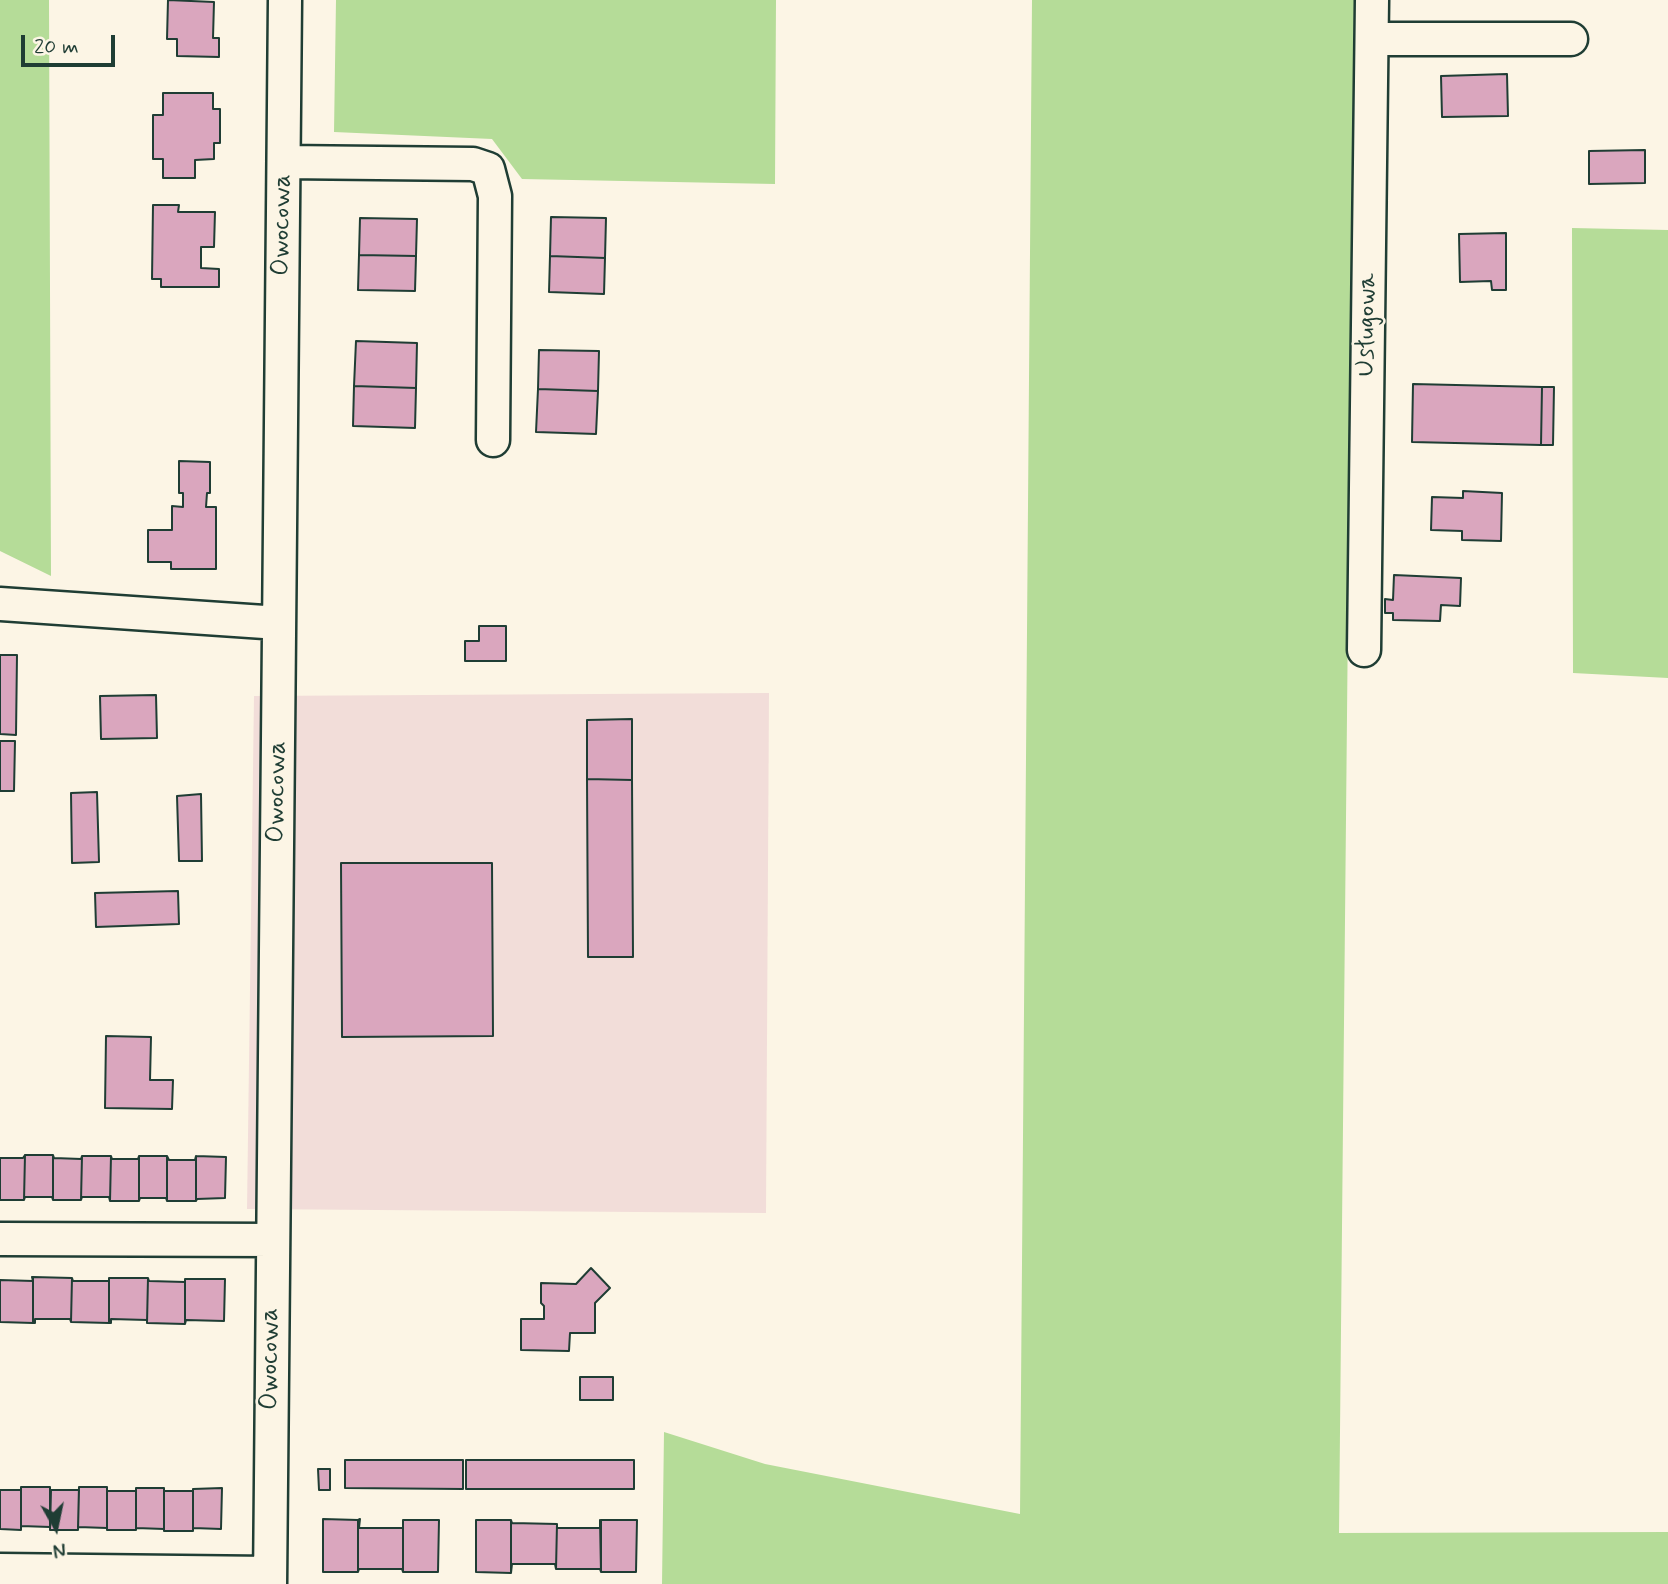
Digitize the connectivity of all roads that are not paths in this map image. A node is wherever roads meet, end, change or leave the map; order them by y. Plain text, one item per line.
1 (285, 0) edge
2 (1373, 0) edge
3 (1372, 39) junction
4 (1572, 39) dead end
5 (284, 162) junction
6 (493, 440) dead end
7 (0, 604) edge
8 (279, 623) junction
9 (1364, 650) dead end
10 (0, 1239) edge
11 (273, 1240) junction
12 (0, 1570) edge
13 (270, 1578) edge

1 - 5 street, Owocowa
2 - 3 street, Usługowa
3 - 4 street
3 - 9 street, Usługowa
5 - 6 street
5 - 8 street, Owocowa
7 - 8 street
8 - 11 street, Owocowa
10 - 11 street
11 - 13 street, Owocowa
12 - 13 street

